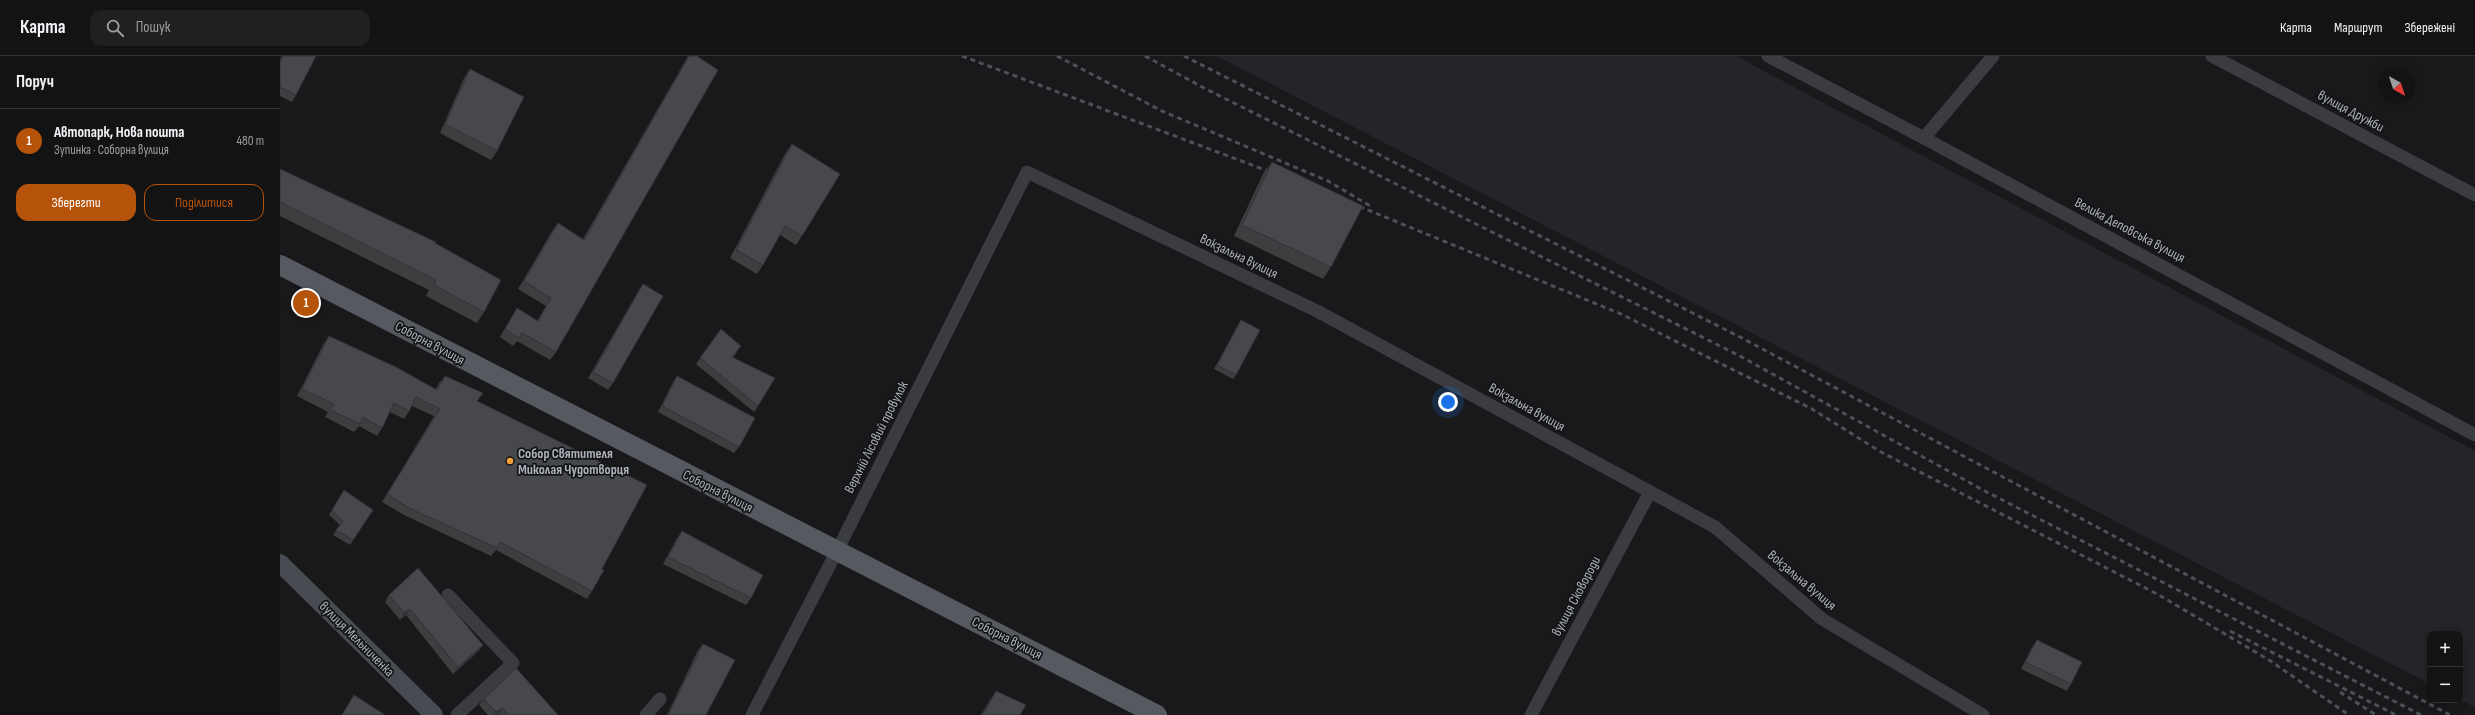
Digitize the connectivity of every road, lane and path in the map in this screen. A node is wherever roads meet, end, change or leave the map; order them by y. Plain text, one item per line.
1 (1768, 56) edge
2 (1992, 56) edge
3 (2212, 56) edge
4 (1924, 138) junction
5 (1027, 172) joint
6 (2475, 195) edge
7 (280, 264) edge
8 (2475, 435) edge
9 (1650, 492) junction
10 (837, 552) junction
11 (280, 563) edge
12 (448, 595) dead end
13 (660, 699) dead end
14 (434, 715) edge
15 (457, 715) edge
16 (646, 715) edge
17 (752, 715) edge
18 (1157, 715) edge
19 (1531, 715) edge
20 (1984, 715) edge

1 - 4 street, Велика Деповська вулиця
2 - 4 street
3 - 6 street, вулиця Дружби
4 - 8 street, Велика Деповська вулиця
5 - 9 street, Вокзальна вулиця
5 - 10 street, Верхній Лісовий провулок
7 - 10 main road, Соборна вулиця
9 - 19 street, вулиця Сковороди
9 - 20 street, Вокзальна вулиця
10 - 17 street, Верхній Лісовий провулок
10 - 18 main road, Соборна вулиця
11 - 14 street, вулиця Мельниченка
12 - 15 street
13 - 16 street

